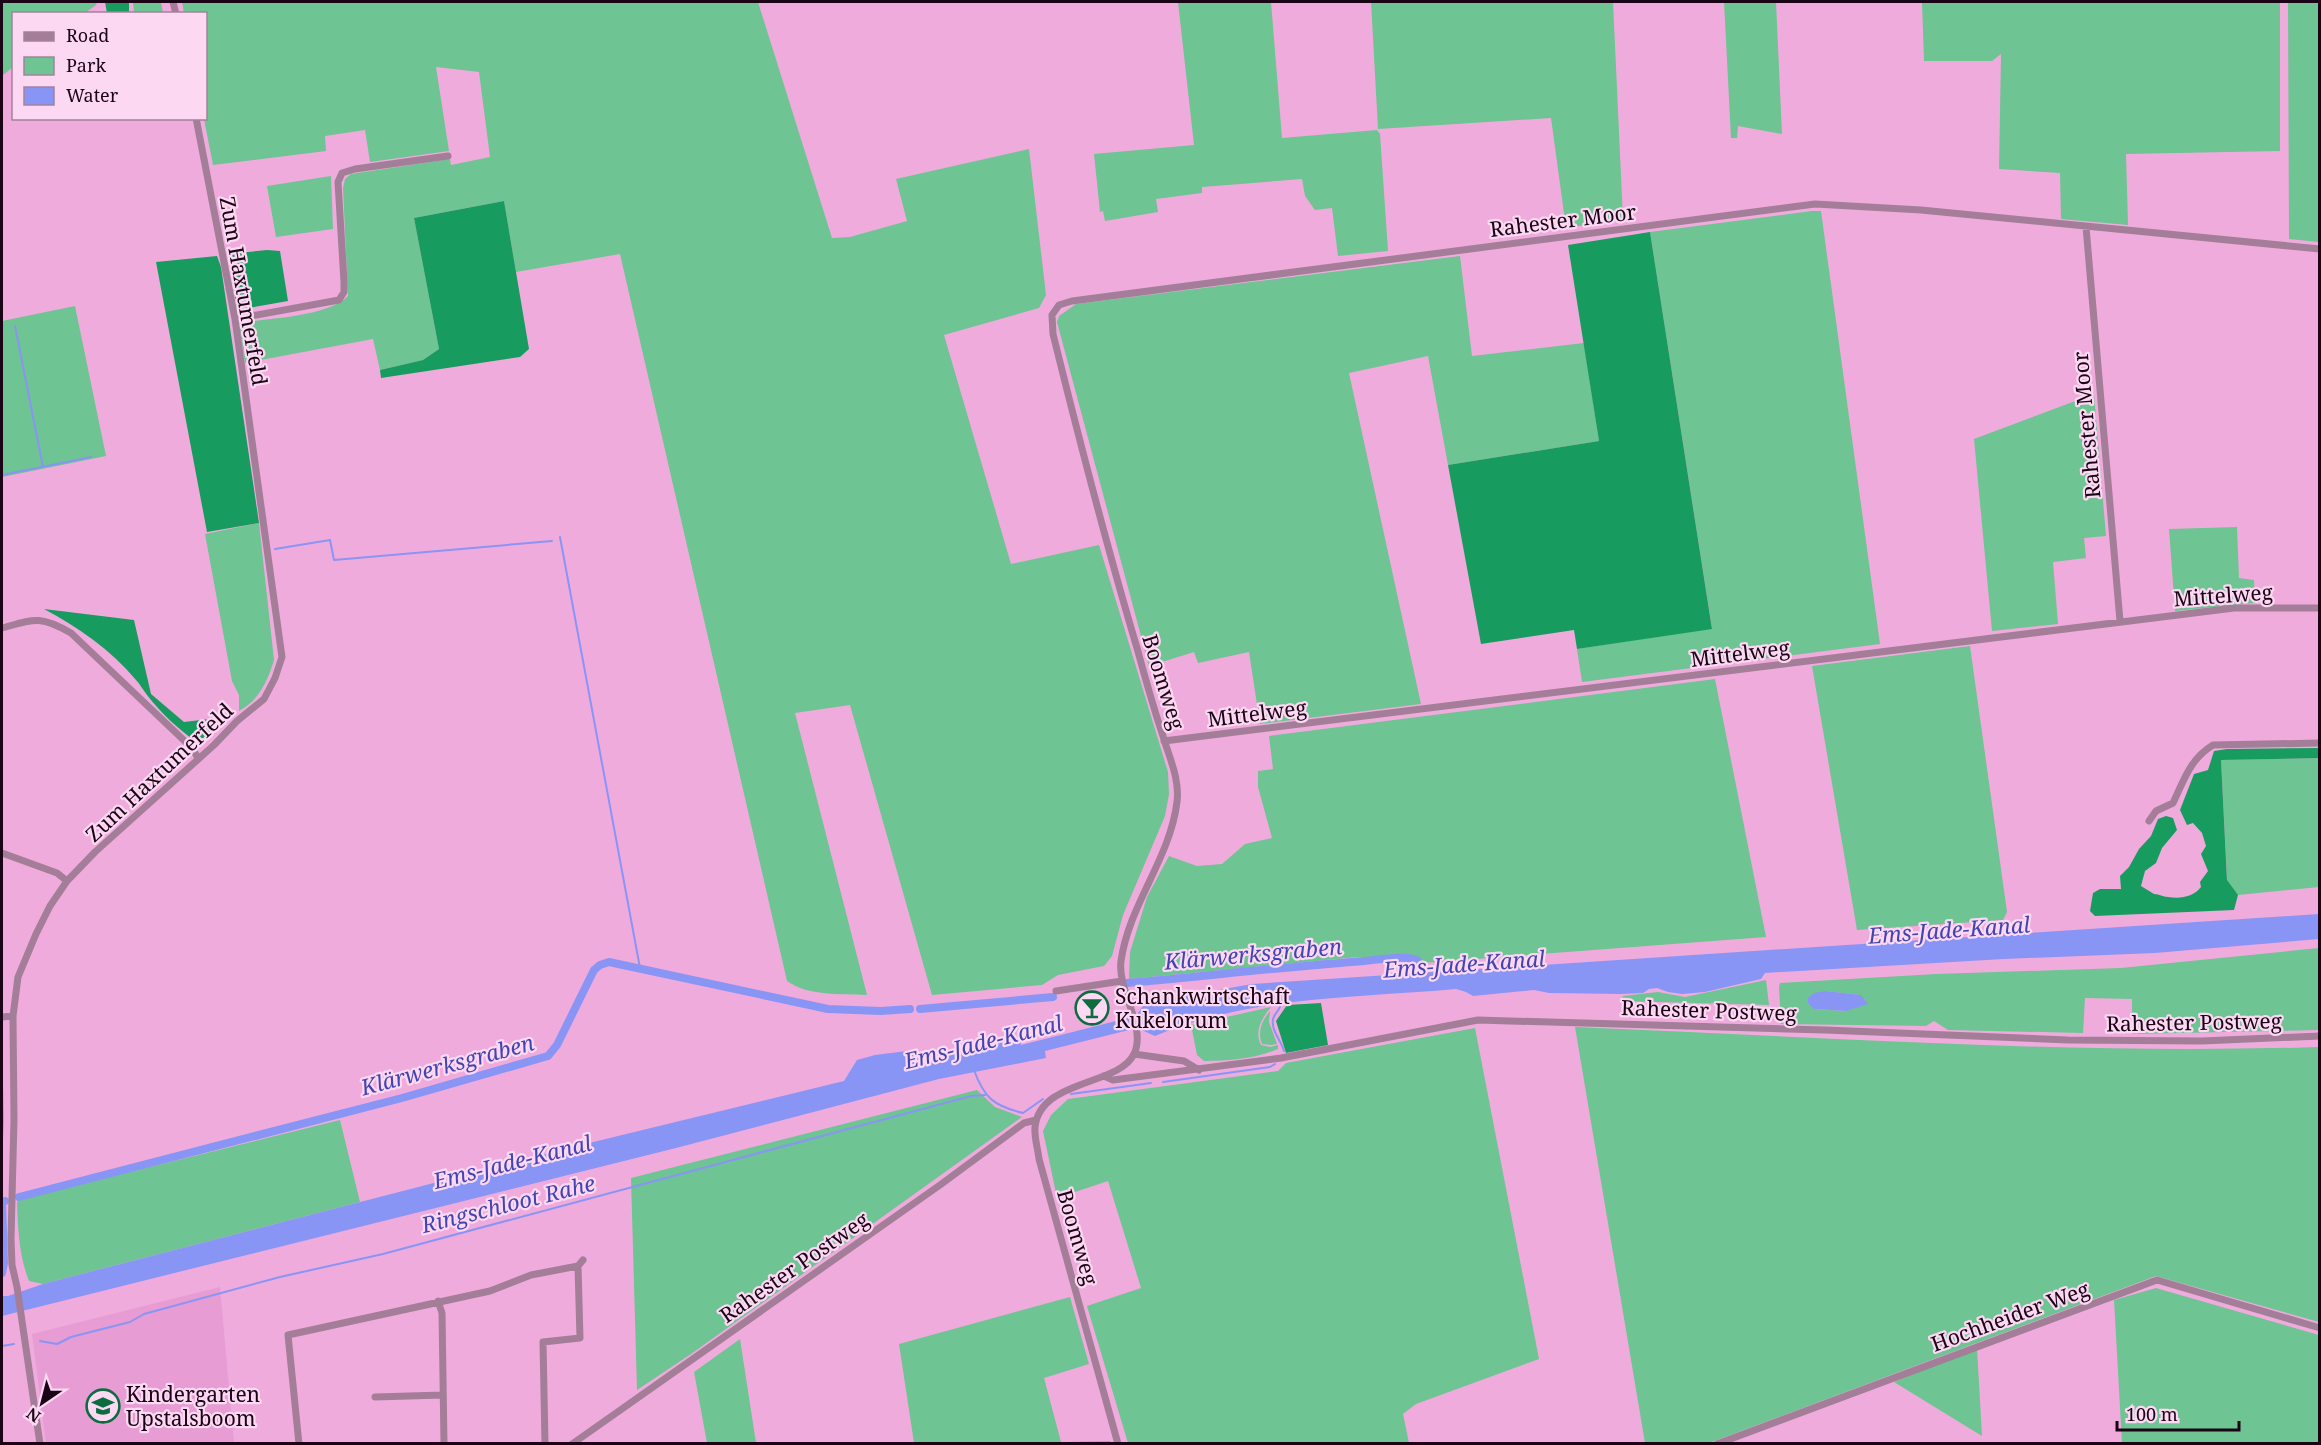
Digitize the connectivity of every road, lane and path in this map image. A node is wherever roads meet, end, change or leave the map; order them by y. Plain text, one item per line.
1 (195, 120) edge
2 (448, 156) dead end
3 (2086, 227) junction
4 (2319, 249) edge
5 (1052, 315) joint
6 (235, 319) junction
7 (2319, 608) edge
8 (2120, 621) junction
9 (2, 628) edge
10 (1164, 741) junction
11 (2319, 743) edge
12 (198, 758) junction
13 (2149, 821) dead end
14 (2, 853) edge
15 (67, 881) junction
16 (1122, 981) junction
17 (1056, 991) dead end
18 (13, 1016) junction
19 (2, 1017) edge
20 (2319, 1036) edge
21 (1134, 1054) junction
22 (1199, 1070) junction
23 (1104, 1076) junction
24 (1036, 1120) junction
25 (438, 1301) junction
26 (2319, 1328) edge
27 (442, 1395) junction
28 (375, 1397) dead end
29 (40, 1443) edge
30 (299, 1443) edge
31 (444, 1443) edge
32 (544, 1443) edge
33 (572, 1443) edge
34 (1118, 1443) edge
35 (1717, 1443) edge

1 - 6 street, Zum Haxtumerfeld
2 - 6 street
3 - 4 street, Rahester Moor
3 - 5 street, Rahester Moor
3 - 8 street, Rahester Moor
5 - 10 street, Boomweg
6 - 12 street, Zum Haxtumerfeld
7 - 8 street, Mittelweg
8 - 10 street, Mittelweg
9 - 12 street
10 - 16 street, Boomweg
11 - 13 street
12 - 15 street, Zum Haxtumerfeld
14 - 15 street
15 - 18 street, Zum Haxtumerfeld
16 - 17 street
16 - 21 street, Boomweg
18 - 19 street
18 - 29 street, Zum Haxtumerfeld
20 - 22 street, Rahester Postweg
21 - 22 street
21 - 23 street
22 - 23 street, Rahester Postweg
23 - 24 street
24 - 33 street, Rahester Postweg
24 - 34 street, Boomweg
25 - 27 street
25 - 30 street
25 - 32 street
26 - 35 street, Hochheider Weg
27 - 28 street
27 - 31 street

